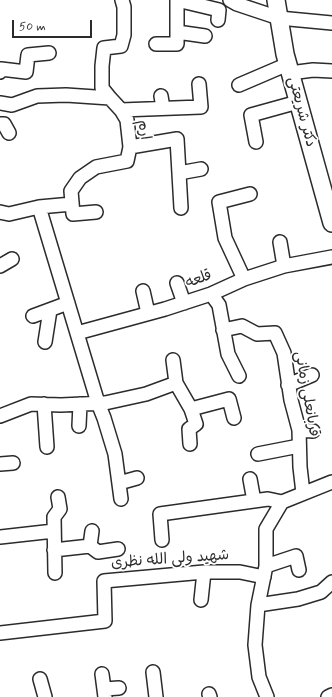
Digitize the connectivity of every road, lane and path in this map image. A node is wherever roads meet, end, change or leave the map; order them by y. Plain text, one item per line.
1 (122, 0) edge
2 (177, 0) edge
3 (230, 0) edge
4 (276, 0) edge
5 (279, 18) junction
6 (218, 20) dead end
7 (332, 23) edge
8 (177, 32) junction
9 (205, 36) dead end
10 (156, 44) dead end
11 (49, 53) dead end
12 (289, 69) junction
13 (332, 71) edge
14 (0, 72) edge
15 (199, 84) dead end
16 (239, 85) dead end
17 (110, 98) junction
18 (298, 102) junction
19 (0, 103) edge
20 (121, 110) junction
21 (256, 142) dead end
22 (130, 147) junction
23 (201, 169) dead end
24 (179, 173) junction
25 (250, 194) dead end
26 (72, 204) junction
27 (39, 207) junction
28 (181, 208) dead end
29 (0, 212) edge
30 (96, 212) dead end
31 (332, 223) edge
32 (280, 242) dead end
33 (332, 257) edge
34 (12, 259) dead end
35 (0, 266) edge
36 (284, 266) junction
37 (244, 279) junction
38 (176, 283) dead end
39 (143, 290) dead end
40 (211, 294) junction
41 (68, 303) junction
42 (184, 303) junction
43 (50, 310) junction
44 (148, 314) junction
45 (33, 316) dead end
46 (223, 330) junction
47 (77, 333) junction
48 (45, 342) dead end
49 (172, 360) dead end
50 (312, 375) dead end
51 (239, 376) dead end
52 (176, 383) junction
53 (288, 385) junction
54 (98, 403) junction
55 (44, 404) junction
56 (80, 404) junction
57 (190, 409) junction
58 (0, 416) edge
59 (234, 418) dead end
60 (79, 426) dead end
61 (299, 430) junction
62 (313, 431) dead end
63 (190, 444) dead end
64 (299, 446) junction
65 (47, 447) dead end
66 (258, 454) dead end
67 (137, 478) dead end
68 (250, 479) dead end
69 (332, 482) edge
70 (119, 483) junction
71 (303, 493) junction
72 (58, 497) dead end
73 (121, 499) dead end
74 (254, 501) junction
75 (282, 502) junction
76 (54, 530) junction
77 (92, 531) dead end
78 (0, 537) edge
79 (162, 540) dead end
80 (90, 546) junction
81 (118, 549) dead end
82 (54, 550) junction
83 (298, 570) dead end
84 (204, 572) junction
85 (265, 572) junction
86 (55, 573) dead end
87 (332, 582) edge
88 (201, 600) dead end
89 (258, 605) junction
90 (0, 633) edge
91 (153, 672) dead end
92 (102, 674) dead end
93 (40, 679) dead end
94 (119, 688) dead end
95 (105, 693) edge
96 (332, 695) edge
97 (45, 697) edge
98 (156, 697) edge
99 (267, 697) edge
100 (328, 697) edge

1 - 17 street, ارم
2 - 6 street
2 - 8 street
3 - 5 street
4 - 5 main road, دکتر شریعتی
5 - 7 street
5 - 12 main road, دکتر شریعتی
8 - 9 street
8 - 10 street
11 - 14 street
12 - 13 street
12 - 16 street
12 - 18 main road, دکتر شریعتی
15 - 20 street
17 - 19 street
17 - 20 street, ارم
18 - 21 street
18 - 31 main road, دکتر شریعتی
20 - 22 street, ارم
22 - 24 street
22 - 26 street, ارم
23 - 24 street
24 - 28 street
25 - 37 street
26 - 27 street
26 - 30 street
27 - 29 street
27 - 41 street
32 - 36 street
33 - 36 street, قلعه
34 - 35 street
36 - 37 street, قلعه
37 - 40 street, قلعه
38 - 42 street
39 - 44 street
40 - 42 street, قلعه
40 - 46 street
41 - 43 street
41 - 47 street
42 - 44 street, قلعه
43 - 45 street
43 - 48 street
44 - 47 street, قلعه
46 - 51 street
46 - 53 street, قربانعلی زمانی
47 - 54 street
49 - 52 street
50 - 53 street
52 - 54 street
52 - 57 street
53 - 61 street, قربانعلی زمانی
54 - 56 street
54 - 70 street
55 - 56 street
55 - 58 street
55 - 65 street
56 - 60 street
57 - 59 street
57 - 63 street
61 - 62 street
61 - 64 street, قربانعلی زمانی
64 - 66 street
64 - 71 street, قربانعلی زمانی
67 - 70 street
68 - 74 street
69 - 71 street
70 - 73 street
71 - 75 street
72 - 76 street
74 - 75 street
74 - 79 street
75 - 85 street
76 - 78 street
76 - 82 street
77 - 80 street
80 - 81 street
80 - 82 street
82 - 86 street
83 - 85 street
84 - 85 street, شهید ولی الله نظری
84 - 88 street
84 - 90 street, شهید ولی الله نظری
85 - 89 street
87 - 89 street
89 - 99 street
91 - 98 street
92 - 95 street
93 - 97 street
94 - 95 street
96 - 100 street

